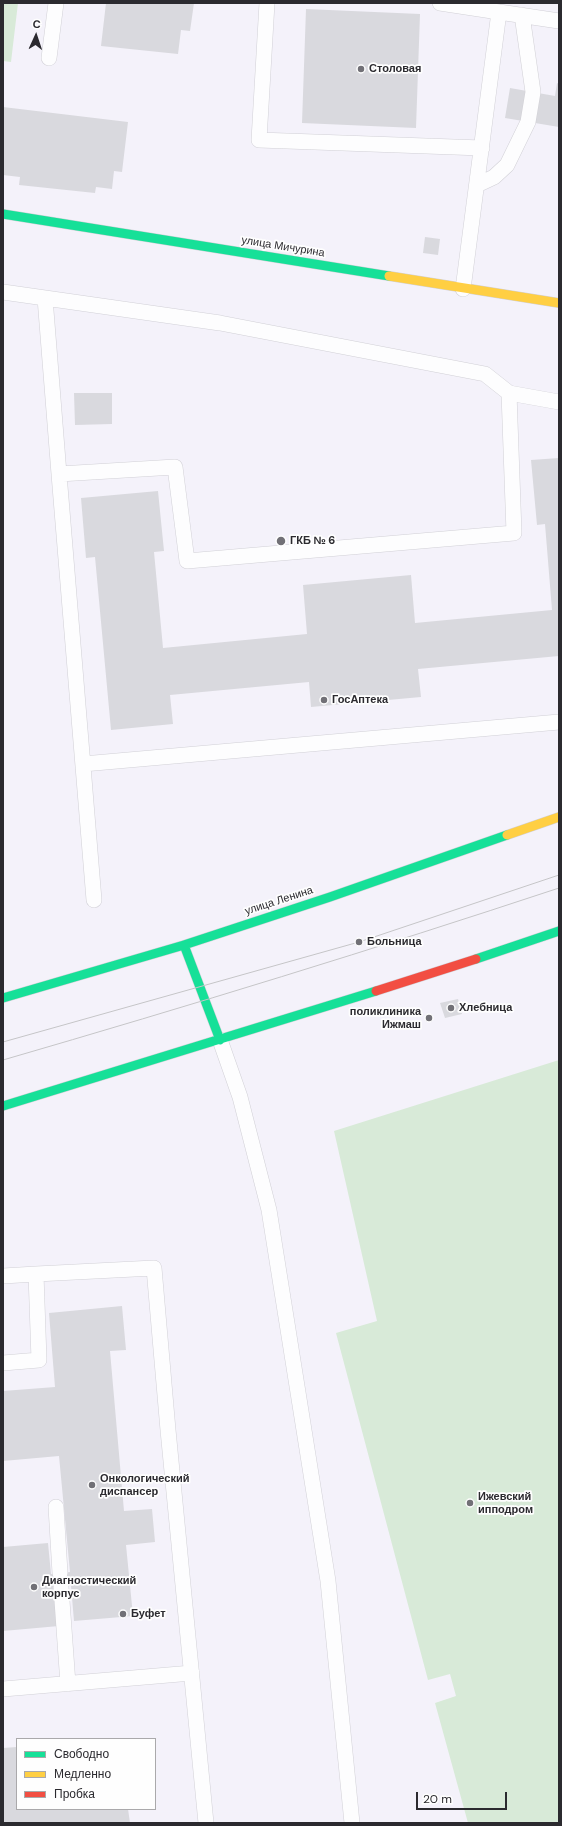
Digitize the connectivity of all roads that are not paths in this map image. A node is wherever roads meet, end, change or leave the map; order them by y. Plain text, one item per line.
1 (56, 3) edge
2 (267, 3) edge
3 (440, 3) edge
4 (499, 12) junction
5 (522, 16) junction
6 (559, 21) edge
7 (49, 58) dead end
8 (482, 148) junction
9 (477, 184) junction
10 (3, 214) edge
11 (463, 288) junction
12 (3, 292) edge
13 (45, 298) junction
14 (559, 303) edge
15 (509, 393) junction
16 (559, 402) edge
17 (59, 474) junction
18 (559, 722) edge
19 (83, 764) junction
20 (559, 817) edge
21 (94, 900) dead end
22 (559, 931) edge
23 (184, 945) junction
24 (3, 998) edge
25 (220, 1040) junction
26 (3, 1106) edge
27 (36, 1274) junction
28 (3, 1276) edge
29 (3, 1363) edge
30 (56, 1507) dead end
31 (192, 1673) junction
32 (68, 1684) junction
33 (3, 1689) edge
34 (206, 1823) edge
35 (352, 1823) edge

1 - 7 lane
2 - 8 lane
3 - 4 lane
4 - 5 lane
4 - 8 lane
5 - 6 lane
5 - 9 lane
8 - 9 lane
9 - 11 lane
10 - 11 main road, улица Мичурина
11 - 14 main road, улица Мичурина
12 - 13 lane
13 - 15 lane
13 - 17 lane
15 - 16 lane
15 - 17 lane
17 - 19 lane
18 - 19 lane
19 - 21 lane
20 - 23 main road, улица Ленина
22 - 25 main road
23 - 24 main road, улица Ленина
23 - 25 main road
25 - 26 main road
25 - 35 lane
27 - 28 lane
27 - 29 lane
27 - 31 lane
30 - 32 lane
31 - 32 lane
31 - 34 lane
32 - 33 lane

